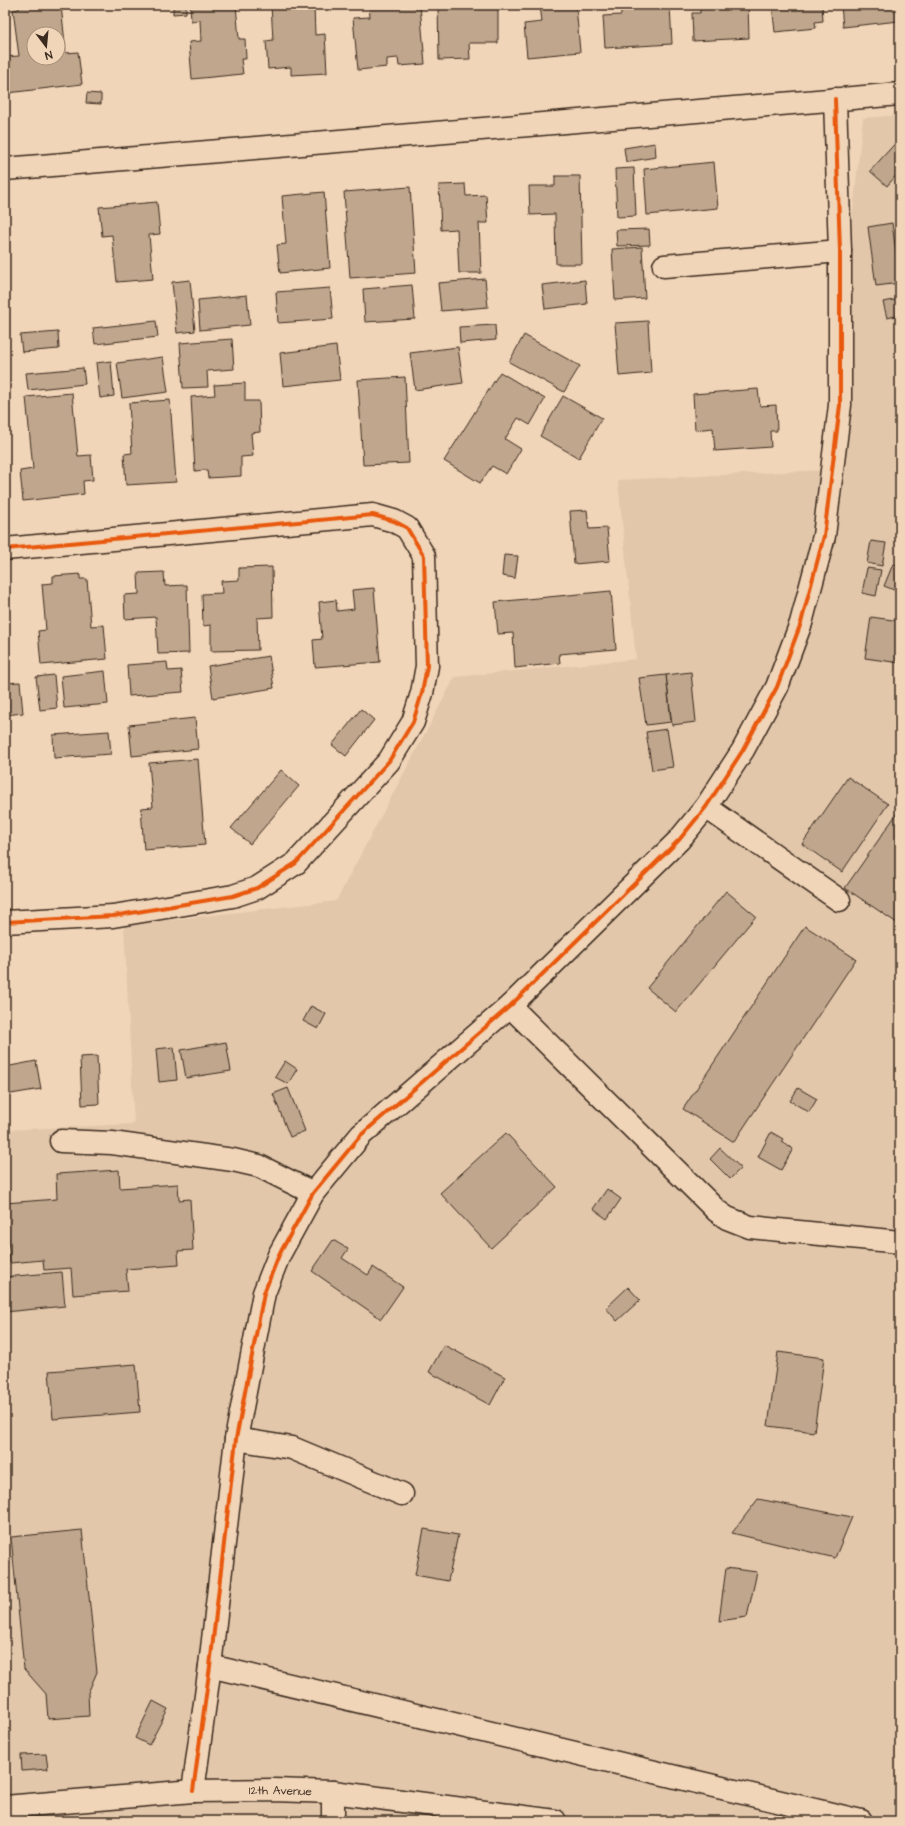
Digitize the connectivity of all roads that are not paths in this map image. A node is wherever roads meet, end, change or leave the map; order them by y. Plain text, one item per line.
1 (900, 94) edge
2 (835, 99) junction
3 (5, 169) edge
4 (840, 251) junction
5 (664, 266) dead end
6 (5, 549) edge
7 (706, 807) junction
8 (839, 900) dead end
9 (5, 922) edge
10 (510, 1006) junction
11 (61, 1141) dead end
12 (313, 1192) junction
13 (900, 1242) edge
14 (236, 1438) junction
15 (402, 1494) dead end
16 (210, 1666) junction
17 (193, 1791) junction
18 (333, 1792) junction
19 (5, 1807) edge
20 (333, 1821) edge
21 (555, 1821) edge
22 (861, 1821) edge

1 - 2 street
2 - 3 street
2 - 4 street
4 - 5 street
4 - 7 street
6 - 9 street
7 - 8 street
7 - 10 street
10 - 12 street
10 - 13 street
11 - 12 street
12 - 14 street
14 - 15 street
14 - 16 street
16 - 17 street
16 - 22 street
17 - 18 street, 12th Avenue
17 - 19 street, 12th Avenue
18 - 20 street
18 - 21 street, 12th Avenue

